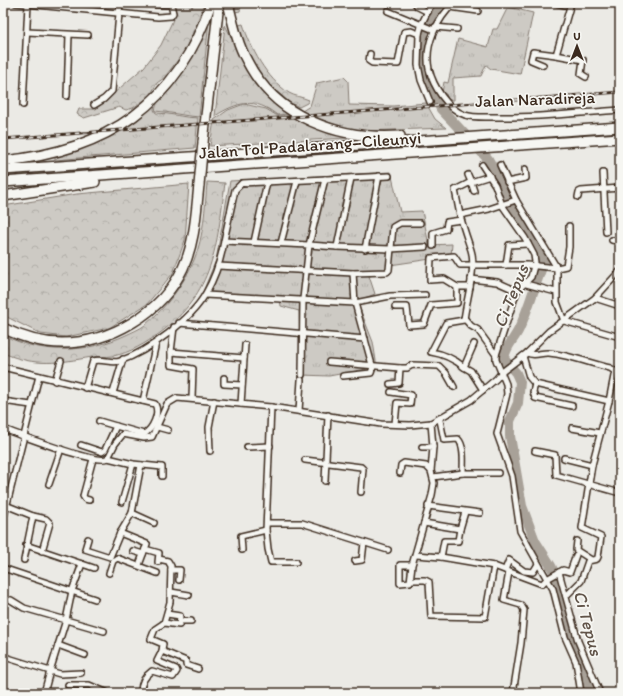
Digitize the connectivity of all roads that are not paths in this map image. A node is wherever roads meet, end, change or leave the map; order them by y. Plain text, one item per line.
1 (16, 3) edge
2 (119, 3) edge
3 (211, 3) edge
4 (219, 3) edge
5 (228, 3) edge
6 (415, 3) edge
7 (432, 3) edge
8 (556, 3) edge
9 (571, 3) edge
10 (28, 4) edge
11 (452, 5) edge
12 (388, 11) dead end
13 (478, 11) dead end
14 (428, 12) junction
15 (118, 16) junction
16 (422, 24) junction
17 (433, 28) junction
18 (457, 30) dead end
19 (27, 32) junction
20 (69, 34) junction
21 (419, 34) junction
22 (88, 35) dead end
23 (370, 54) dead end
24 (556, 55) junction
25 (543, 65) dead end
26 (586, 77) dead end
27 (67, 96) dead end
28 (430, 102) dead end
29 (23, 105) dead end
30 (94, 105) dead end
31 (620, 110) edge
32 (620, 127) edge
33 (453, 136) junction
34 (620, 138) edge
35 (3, 160) edge
36 (482, 165) dead end
37 (500, 165) dead end
38 (525, 169) dead end
39 (3, 170) edge
40 (603, 173) dead end
41 (131, 174) junction
42 (468, 175) dead end
43 (379, 176) junction
44 (389, 176) dead end
45 (490, 176) junction
46 (351, 178) junction
47 (326, 179) junction
48 (297, 181) junction
49 (3, 182) edge
50 (267, 182) junction
51 (471, 182) junction
52 (507, 182) junction
53 (620, 188) edge
54 (604, 189) junction
55 (474, 191) dead end
56 (3, 196) edge
57 (578, 197) dead end
58 (514, 200) junction
59 (503, 204) junction
60 (461, 217) junction
61 (420, 223) dead end
62 (569, 226) dead end
63 (606, 232) dead end
64 (612, 240) dead end
65 (224, 241) junction
66 (254, 242) junction
67 (620, 242) edge
68 (281, 243) junction
69 (528, 244) junction
70 (309, 245) junction
71 (434, 246) dead end
72 (337, 247) junction
73 (425, 247) dead end
74 (365, 249) junction
75 (390, 249) junction
76 (472, 264) junction
77 (506, 265) junction
78 (218, 266) junction
79 (535, 266) junction
80 (557, 268) junction
81 (620, 271) edge
82 (306, 272) junction
83 (353, 273) junction
84 (471, 279) junction
85 (527, 284) junction
86 (457, 287) junction
87 (470, 287) junction
88 (517, 291) junction
89 (556, 292) junction
90 (205, 295) junction
91 (425, 295) dead end
92 (595, 298) junction
93 (303, 299) junction
94 (355, 303) junction
95 (620, 306) edge
96 (395, 307) dead end
97 (464, 318) junction
98 (564, 321) junction
99 (177, 325) junction
100 (3, 328) edge
101 (302, 332) junction
102 (620, 337) edge
103 (365, 338) junction
104 (156, 343) junction
105 (474, 344) dead end
106 (245, 345) dead end
107 (171, 352) junction
108 (496, 355) junction
109 (525, 355) junction
110 (244, 358) junction
111 (123, 359) junction
112 (61, 361) dead end
113 (329, 362) dead end
114 (373, 366) junction
115 (3, 367) edge
116 (464, 367) junction
117 (400, 368) junction
118 (502, 371) junction
119 (39, 376) junction
120 (342, 376) dead end
121 (224, 378) dead end
122 (55, 381) junction
123 (390, 384) dead end
124 (535, 384) junction
125 (242, 385) junction
126 (454, 386) dead end
127 (85, 388) junction
128 (483, 390) junction
129 (112, 392) junction
130 (391, 392) dead end
131 (192, 398) junction
132 (3, 401) edge
133 (143, 401) junction
134 (214, 401) junction
135 (609, 401) junction
136 (241, 404) junction
137 (31, 405) junction
138 (572, 406) dead end
139 (271, 407) junction
140 (299, 410) junction
141 (328, 414) junction
142 (440, 420) junction
143 (98, 421) dead end
144 (431, 423) junction
145 (394, 424) junction
146 (116, 426) junction
147 (157, 427) junction
148 (572, 428) dead end
149 (3, 429) edge
150 (168, 430) dead end
151 (600, 433) junction
152 (24, 435) junction
153 (81, 445) dead end
154 (270, 446) junction
155 (247, 447) dead end
156 (422, 447) dead end
157 (432, 447) junction
158 (61, 449) junction
159 (210, 450) dead end
160 (535, 451) dead end
161 (108, 458) junction
162 (564, 458) dead end
163 (93, 459) junction
164 (305, 460) dead end
165 (326, 462) junction
166 (133, 464) junction
167 (141, 465) junction
168 (592, 465) junction
169 (431, 471) junction
170 (463, 473) junction
171 (498, 473) dead end
172 (400, 474) dead end
173 (162, 476) dead end
174 (433, 478) junction
175 (324, 481) dead end
176 (49, 484) dead end
177 (588, 484) junction
178 (361, 492) dead end
179 (620, 493) edge
180 (89, 500) dead end
181 (122, 502) dead end
182 (5, 504) edge
183 (428, 506) junction
184 (465, 512) junction
185 (132, 513) junction
186 (480, 513) dead end
187 (33, 516) junction
188 (3, 520) edge
189 (154, 523) dead end
190 (267, 523) junction
191 (424, 524) junction
192 (460, 529) junction
193 (266, 530) junction
194 (120, 533) junction
195 (88, 539) dead end
196 (577, 540) dead end
197 (364, 543) junction
198 (26, 545) junction
199 (242, 550) dead end
200 (388, 550) dead end
201 (42, 551) junction
202 (132, 551) dead end
203 (144, 552) junction
204 (416, 555) junction
205 (576, 555) dead end
206 (441, 557) junction
207 (590, 559) junction
208 (24, 560) dead end
209 (355, 561) dead end
210 (296, 562) dead end
211 (82, 564) junction
212 (409, 564) junction
213 (538, 564) junction
214 (139, 566) junction
215 (494, 566) junction
216 (3, 568) edge
217 (94, 568) dead end
218 (171, 570) junction
219 (507, 571) junction
220 (109, 573) dead end
221 (157, 573) dead end
222 (558, 573) junction
223 (548, 578) junction
224 (179, 580) dead end
225 (407, 582) junction
226 (72, 591) junction
227 (171, 592) junction
228 (189, 595) dead end
229 (566, 596) junction
230 (95, 599) dead end
231 (11, 600) dead end
232 (167, 614) junction
233 (66, 620) junction
234 (180, 621) junction
235 (191, 621) dead end
236 (164, 623) junction
237 (104, 631) dead end
238 (58, 645) junction
239 (162, 651) junction
240 (85, 655) dead end
241 (8, 658) dead end
242 (198, 669) dead end
243 (50, 671) junction
244 (81, 673) dead end
245 (68, 685) dead end
246 (44, 693) edge
247 (108, 693) edge
248 (145, 693) edge
249 (513, 693) edge
250 (581, 693) edge
251 (600, 693) edge

1 - 10 street
2 - 15 street
2 - 15 street
3 - 35 highway
4 - 100 highway, bridge
5 - 33 highway
6 - 14 street
7 - 14 street
8 - 9 street
9 - 24 street
10 - 15 street
10 - 19 street
11 - 13 street
11 - 17 street, Jalan Naradireja
12 - 16 street
14 - 16 street
15 - 30 street
16 - 17 street
16 - 21 street
17 - 18 street
17 - 31 street, Jalan Naradireja
19 - 20 street
19 - 29 street
20 - 22 street
20 - 27 street
21 - 23 street
21 - 28 street
24 - 25 street
24 - 26 street
32 - 33 highway, Jalan Tol Padalarang–Cileunyi
33 - 39 highway, Jalan Tol Padalarang–Cileunyi
34 - 41 highway, Jalan Tol Padalarang–Cileunyi
36 - 45 street
37 - 52 street
38 - 52 street
40 - 54 street
41 - 49 highway, Jalan Tol Padalarang–Cileunyi
41 - 56 highway
42 - 51 street
43 - 44 street
43 - 46 street
43 - 74 street
45 - 51 street
45 - 59 street
46 - 47 street
46 - 72 street
47 - 48 street
47 - 70 street
48 - 50 street
48 - 68 street
50 - 65 street
50 - 66 street
51 - 55 street
51 - 60 street
52 - 58 street
53 - 54 street
54 - 57 street
54 - 63 street
58 - 59 street
58 - 80 street
59 - 60 street
59 - 69 street
60 - 71 street
60 - 76 street
61 - 75 street
62 - 80 street
64 - 67 street
65 - 66 street
65 - 78 street
66 - 68 street
68 - 70 street
69 - 77 street
69 - 79 street
70 - 72 street
70 - 82 street
72 - 74 street
73 - 75 street
74 - 75 street
75 - 83 street
76 - 77 street
76 - 84 street
76 - 86 street
77 - 79 street
78 - 82 street
78 - 90 street
79 - 80 street
79 - 85 street
80 - 89 street
81 - 92 street
82 - 83 street
82 - 93 street
83 - 94 street
84 - 87 street
84 - 88 street
85 - 88 street
85 - 89 street
86 - 87 street
86 - 96 street
87 - 97 street
88 - 108 street
89 - 98 street
90 - 93 street
90 - 99 street
91 - 94 street
92 - 95 street
92 - 98 street
93 - 94 street
93 - 101 street
94 - 103 street
97 - 108 street
97 - 116 street
98 - 102 street
98 - 109 street
99 - 101 street
99 - 104 street
99 - 107 street
101 - 103 street
101 - 140 street
103 - 114 street
104 - 111 street
104 - 133 street
105 - 116 street
106 - 110 street
107 - 110 street
107 - 131 street
108 - 118 street
109 - 118 street
109 - 124 street
109 - 135 street
110 - 125 street
111 - 127 street
111 - 129 street
112 - 122 street
113 - 114 street
114 - 117 street
114 - 120 street
115 - 119 street
116 - 128 street
117 - 123 street
117 - 126 street
118 - 128 street
118 - 213 street
119 - 122 street
119 - 137 street
121 - 125 street
122 - 127 street
124 - 135 street
124 - 138 street
125 - 136 street
127 - 129 street
128 - 142 street
129 - 133 street
130 - 145 street
131 - 134 street
131 - 147 street
132 - 137 street
133 - 146 street
134 - 136 street
134 - 159 street
135 - 151 street
136 - 139 street
137 - 152 street
139 - 140 street
139 - 154 street
140 - 141 street
141 - 145 street
141 - 165 street
142 - 144 street
142 - 170 street
143 - 146 street
144 - 145 street
144 - 157 street
146 - 153 street
147 - 150 street
147 - 161 street
148 - 151 street
149 - 152 street
151 - 168 street
152 - 158 street
152 - 182 street
154 - 155 street
154 - 190 street
156 - 157 street
157 - 169 street
158 - 163 street
158 - 176 street
160 - 177 street
161 - 163 street
161 - 166 street
162 - 168 street
163 - 180 street
164 - 165 street
165 - 175 street
165 - 178 street
166 - 167 street
166 - 181 street
167 - 173 street
167 - 185 street
168 - 177 street
169 - 172 street
169 - 174 street
170 - 171 street
170 - 174 street
174 - 183 street
177 - 179 street
177 - 207 street
182 - 187 street
182 - 188 street
183 - 184 street
183 - 191 street
184 - 186 street
184 - 192 street
185 - 189 street
185 - 194 street
187 - 198 street
187 - 201 street
190 - 193 street
190 - 197 street
191 - 192 street
191 - 204 street
192 - 206 street
193 - 199 street
193 - 210 street
194 - 195 street
194 - 203 street
196 - 207 street
197 - 200 street
197 - 209 street
198 - 201 street
198 - 208 street
201 - 211 street
202 - 203 street
203 - 214 street
203 - 218 street
204 - 206 street
204 - 212 street
205 - 222 street
206 - 215 street
207 - 229 street
211 - 217 street
211 - 226 street
212 - 225 street
212 - 225 street
213 - 219 street
213 - 223 street
214 - 220 street
214 - 221 street
215 - 219 street
215 - 225 street
216 - 226 street
218 - 224 street
218 - 227 street
219 - 223 street
219 - 249 street
222 - 223 street
222 - 229 street
223 - 250 street
226 - 230 street
226 - 233 street
227 - 228 street
227 - 232 street
229 - 251 street
231 - 233 street
232 - 234 street
232 - 236 street
233 - 237 street
233 - 238 street
234 - 235 street
234 - 236 street
236 - 239 street
238 - 240 street
238 - 243 street
239 - 242 street
239 - 248 street
241 - 243 street
243 - 244 street
243 - 246 street
245 - 247 street

